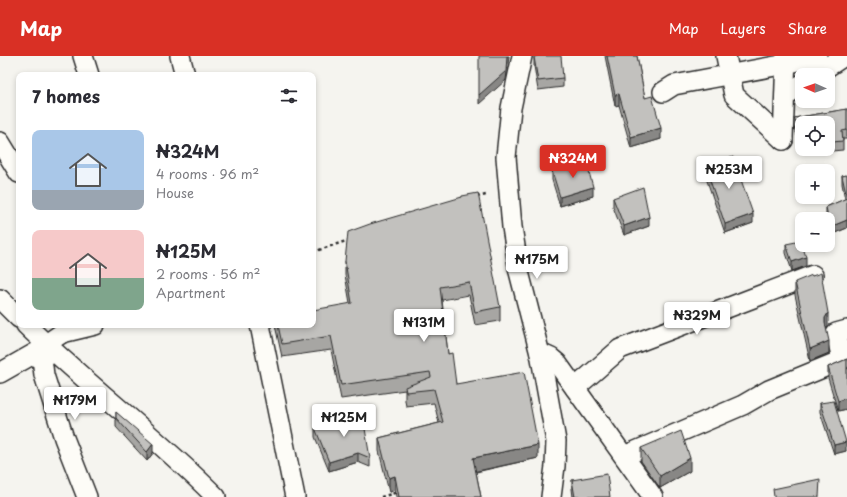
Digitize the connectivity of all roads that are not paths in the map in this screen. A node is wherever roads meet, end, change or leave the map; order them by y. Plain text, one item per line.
1 (83, 56) edge
2 (180, 56) edge
3 (522, 56) edge
4 (726, 56) edge
5 (817, 56) edge
6 (844, 56) edge
7 (786, 60) edge
8 (826, 68) edge
9 (88, 72) edge
10 (184, 72) edge
11 (730, 74) junction
12 (795, 89) edge
13 (663, 92) dead end
14 (785, 96) junction
15 (0, 142) edge
16 (16, 169) edge
17 (813, 275) edge
18 (0, 299) edge
19 (16, 315) edge
20 (29, 328) edge
21 (261, 328) edge
22 (68, 329) edge
23 (847, 330) edge
24 (45, 346) junction
25 (540, 353) junction
26 (0, 373) edge
27 (575, 388) junction
28 (624, 456) junction
29 (87, 497) edge
30 (216, 497) edge
31 (295, 497) edge
32 (551, 497) edge
33 (653, 497) edge

1 - 9 street
2 - 10 street
3 - 25 street
4 - 11 street
5 - 7 street
6 - 8 street
7 - 11 street
7 - 14 street
11 - 13 street
11 - 14 street
12 - 14 street
15 - 16 street
17 - 27 street
18 - 19 street
20 - 24 street
21 - 31 street
22 - 24 street
23 - 28 street
24 - 26 street
24 - 29 street
24 - 30 street
25 - 27 street
25 - 32 street
27 - 28 street
28 - 33 street

